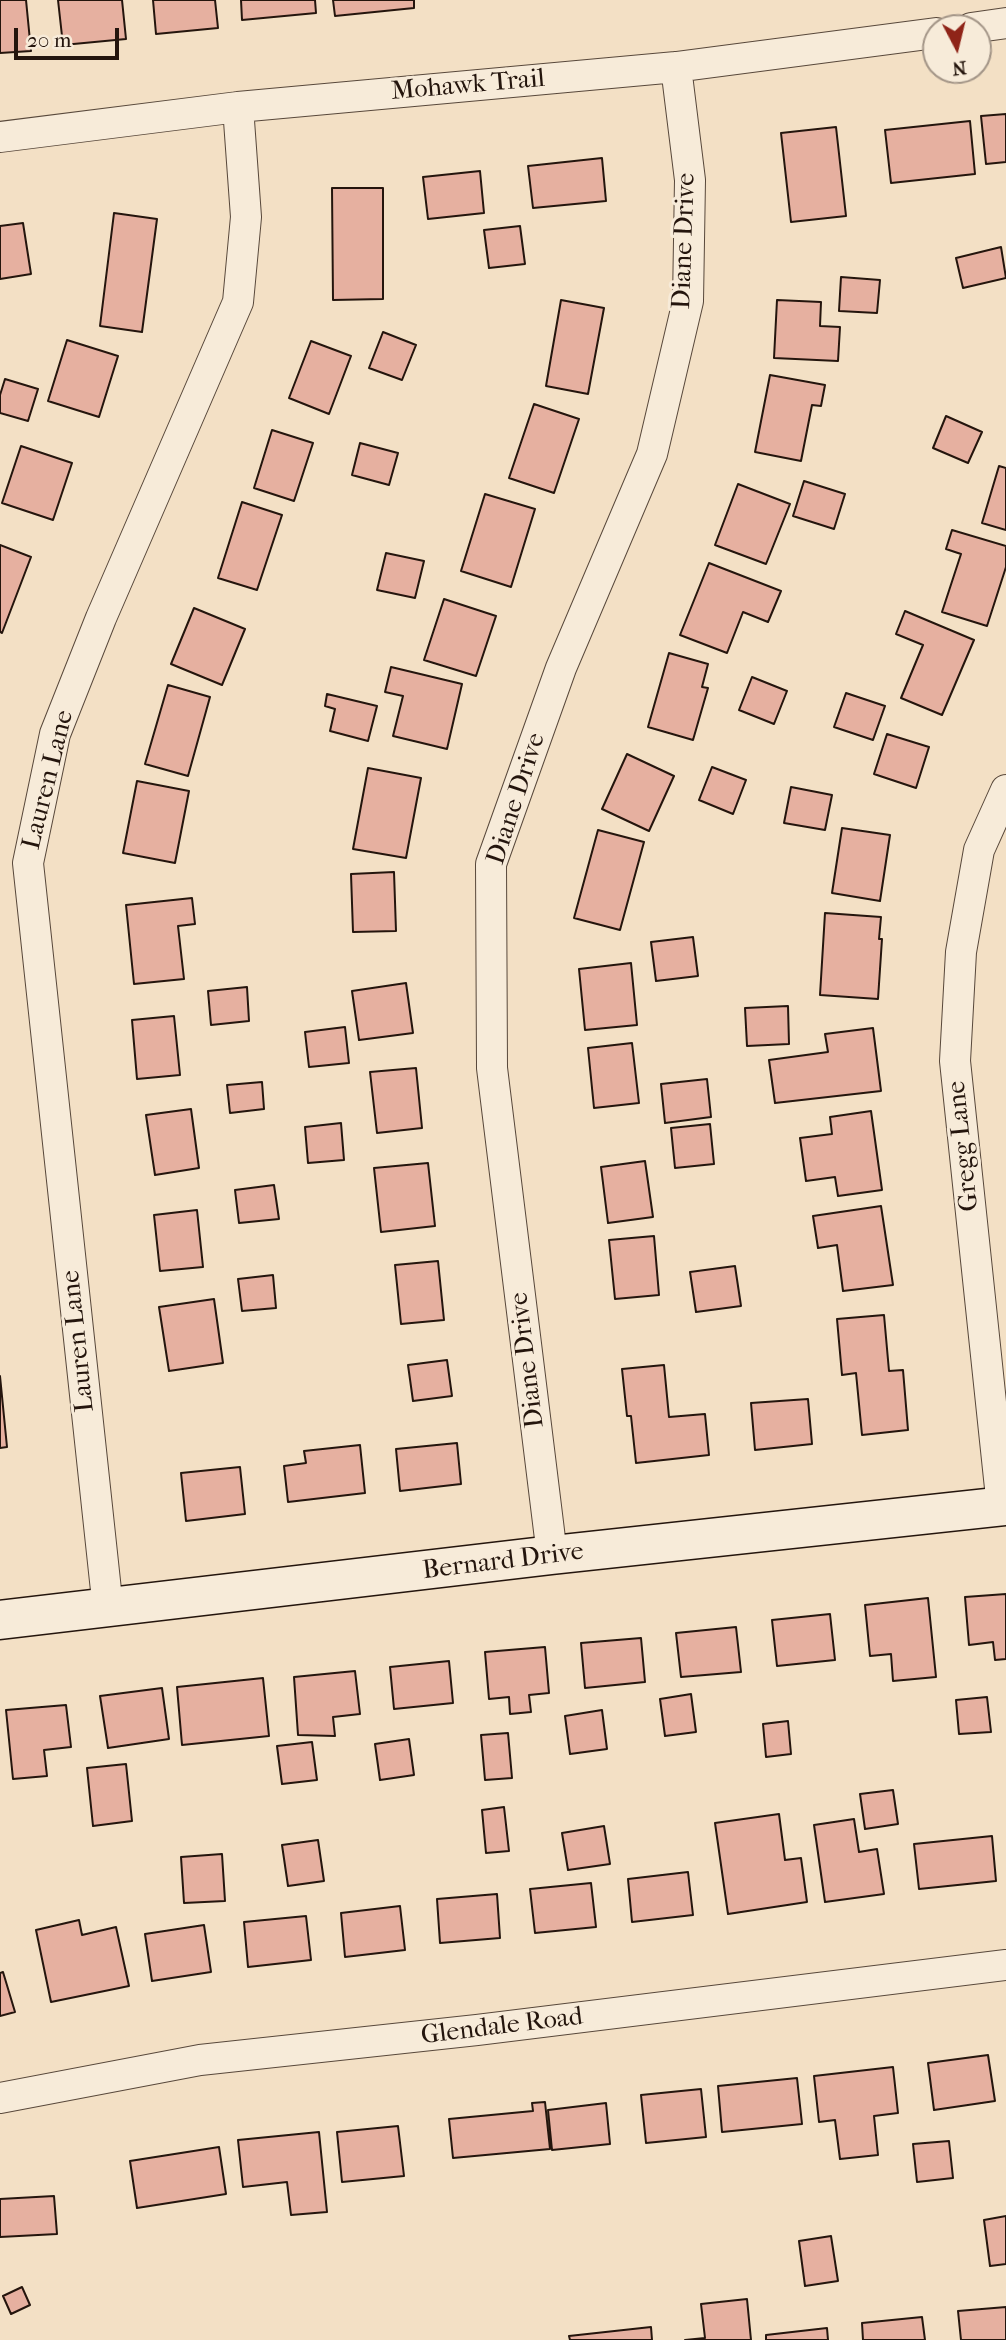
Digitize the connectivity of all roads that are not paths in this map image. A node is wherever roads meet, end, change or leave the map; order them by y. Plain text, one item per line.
1 (922, 35) edge
2 (676, 66) junction
3 (238, 107) junction
4 (0, 138) edge
5 (1006, 790) edge
6 (1004, 1506) edge
7 (552, 1555) junction
8 (108, 1609) junction
9 (0, 1620) edge
10 (1006, 1965) edge
11 (0, 2098) edge

1 - 2 street, Mohawk Trail
2 - 3 street, Mohawk Trail
2 - 7 street, Diane Drive
3 - 4 street, Mohawk Trail
3 - 8 street, Lauren Lane
5 - 6 street, Gregg Lane
6 - 7 street, Bernard Drive
7 - 8 street, Bernard Drive
8 - 9 street, Bernard Drive
10 - 11 street, Glendale Road

